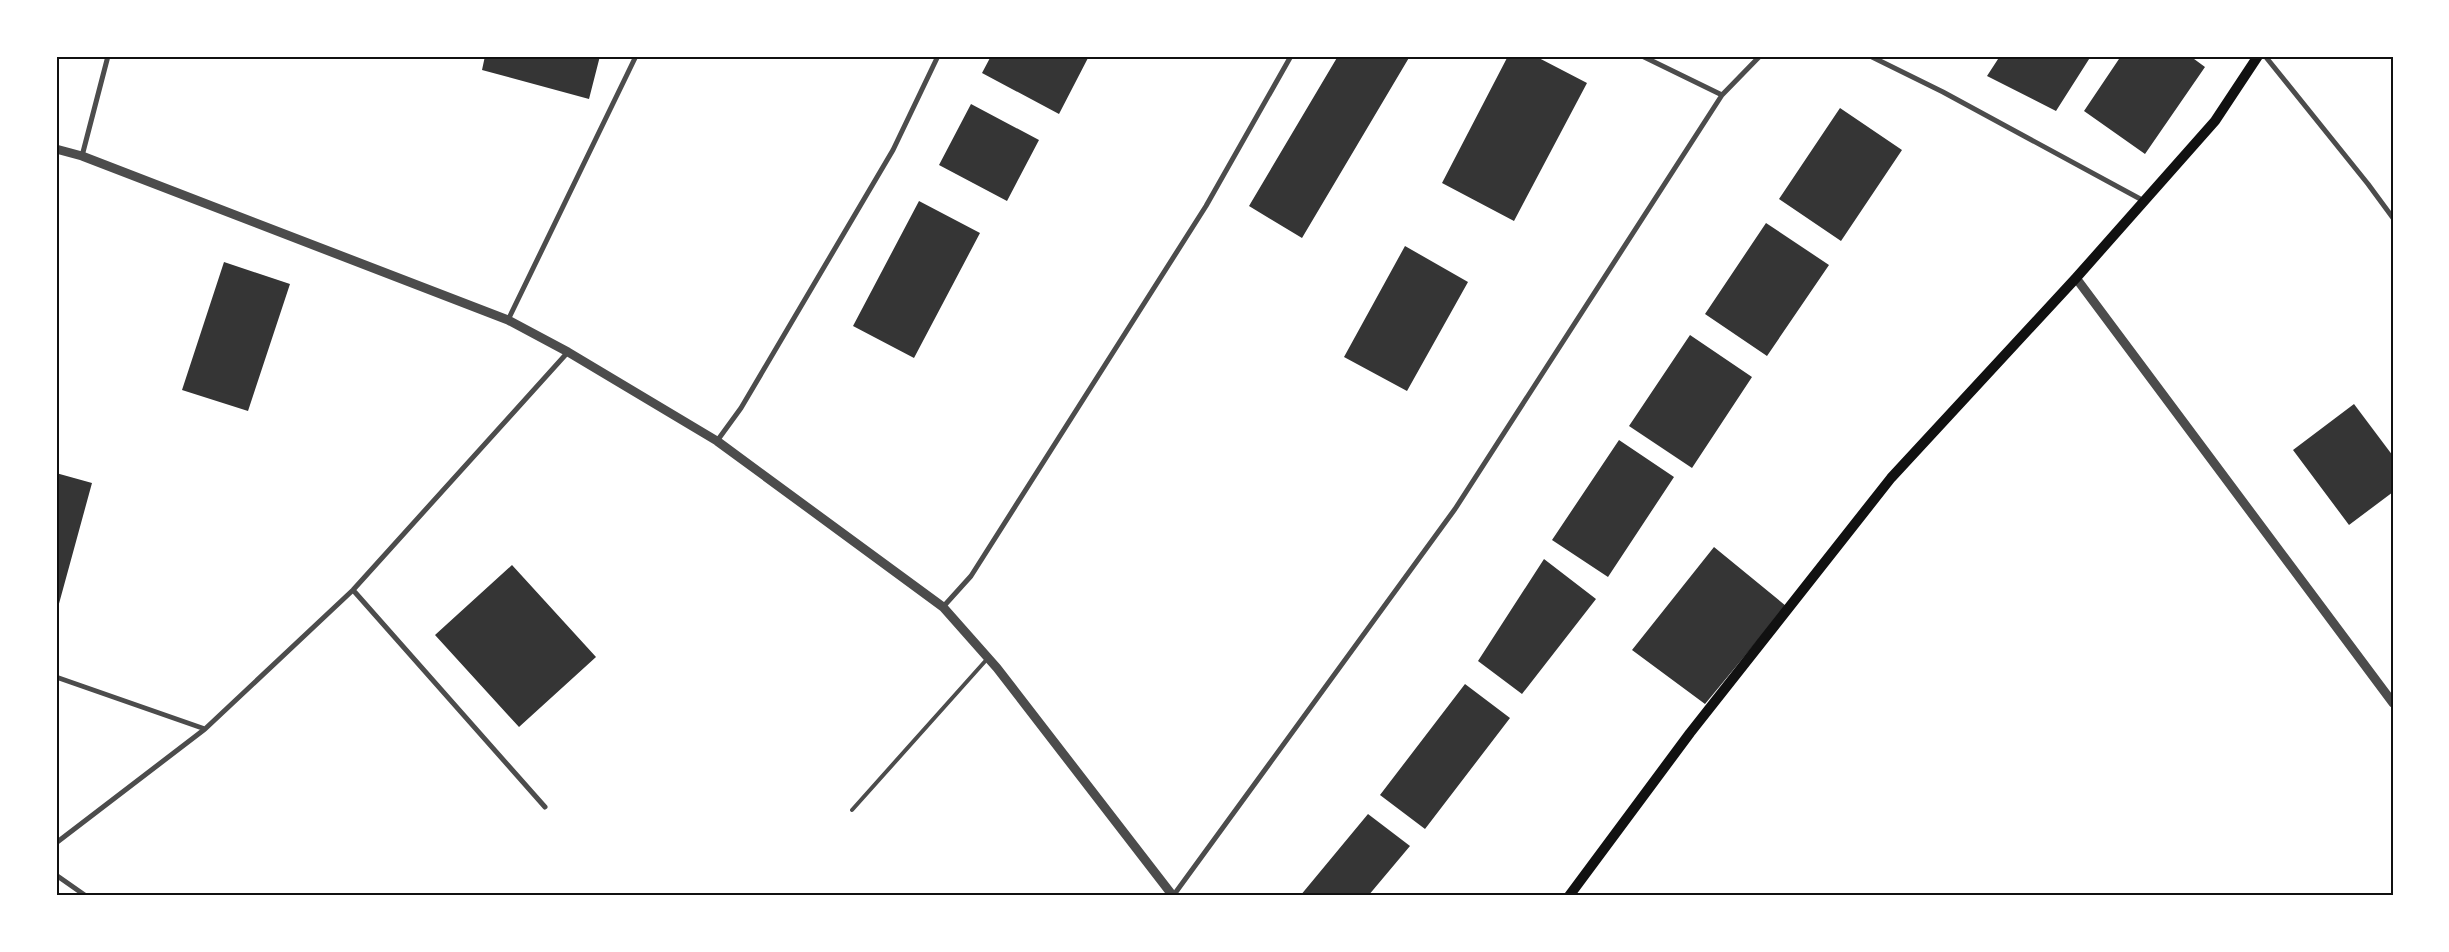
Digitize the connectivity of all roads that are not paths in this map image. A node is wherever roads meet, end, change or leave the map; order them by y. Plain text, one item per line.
1 (108, 56) edge
2 (636, 56) edge
3 (938, 56) edge
4 (1291, 56) edge
5 (1642, 56) edge
6 (1760, 56) edge
7 (1870, 56) edge
8 (2258, 56) edge
9 (2265, 56) edge
10 (1722, 95) junction
11 (56, 149) edge
12 (82, 156) junction
13 (2144, 201) junction
14 (2393, 218) edge
15 (2076, 278) junction
16 (508, 320) junction
17 (568, 352) junction
18 (717, 441) junction
19 (353, 590) junction
20 (943, 607) junction
21 (988, 658) junction
22 (56, 677) edge
23 (2393, 703) edge
24 (205, 729) junction
25 (545, 807) dead end
26 (852, 810) dead end
27 (56, 843) edge
28 (56, 875) edge
29 (86, 896) edge
30 (1173, 896) edge
31 (1569, 896) edge

1 - 12 street
2 - 16 street
3 - 18 street
4 - 20 street
5 - 10 street
6 - 10 street
7 - 13 street
8 - 13 main road
9 - 14 street
10 - 30 street
11 - 12 street
12 - 16 street
13 - 15 main road
15 - 23 street
15 - 31 main road
16 - 17 street
17 - 18 street
17 - 19 street
18 - 20 street
19 - 24 street
19 - 25 street
20 - 21 street
21 - 26 lane
21 - 30 street
22 - 24 street
24 - 27 street
28 - 29 street

